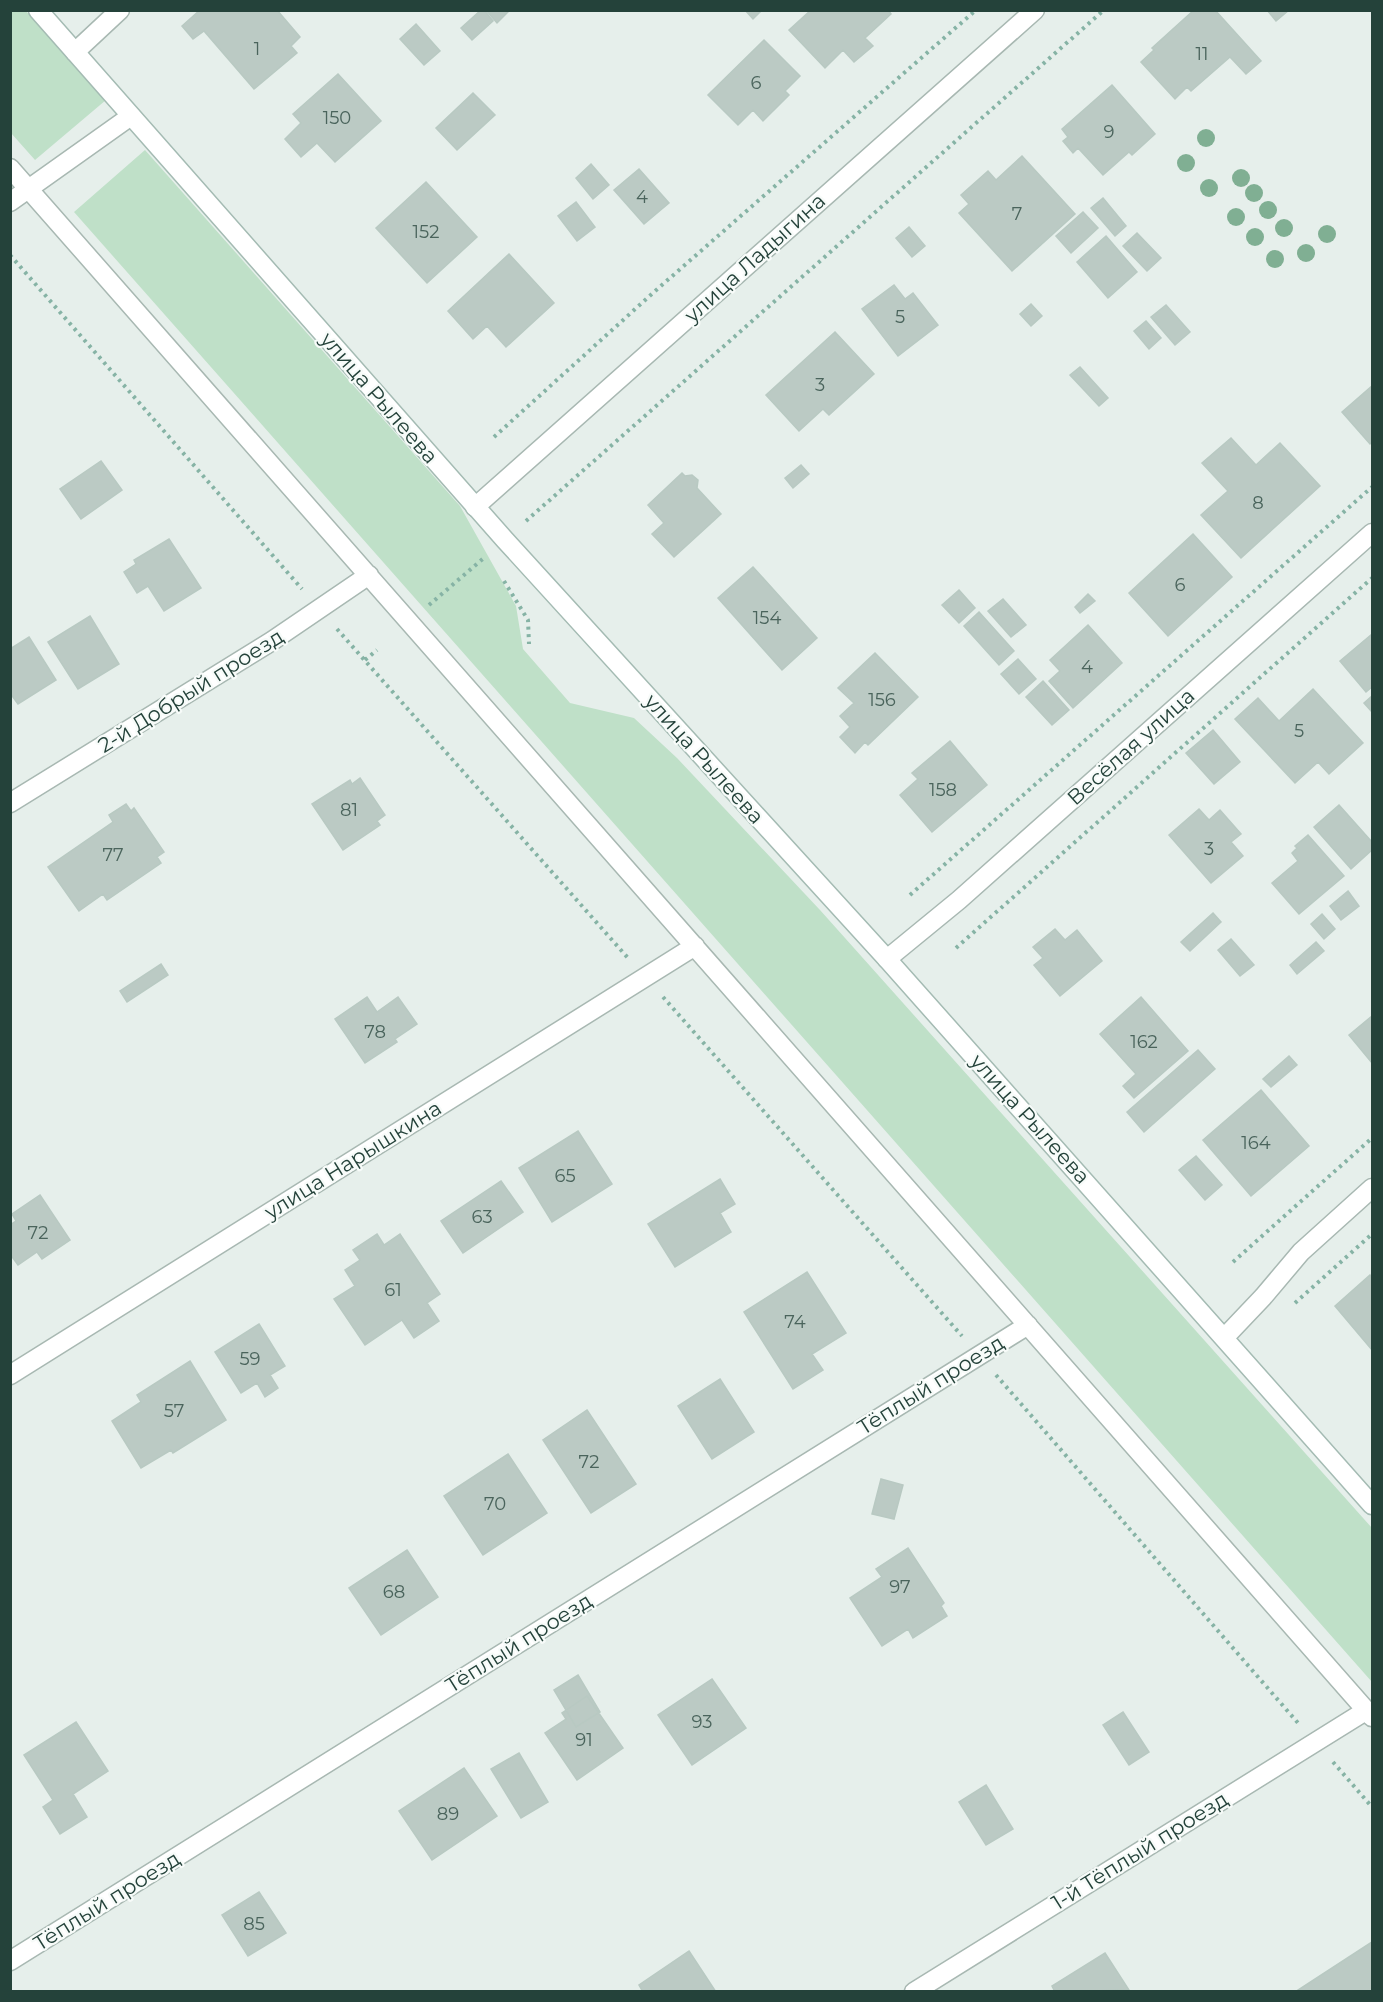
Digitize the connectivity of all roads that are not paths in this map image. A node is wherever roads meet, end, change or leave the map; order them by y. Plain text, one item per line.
1 (38, 10) edge
2 (120, 10) edge
3 (1035, 10) edge
4 (75, 52) junction
5 (131, 116) junction
6 (10, 168) edge
7 (30, 189) junction
8 (10, 202) edge
9 (475, 507) junction
10 (1372, 533) edge
11 (369, 576) junction
12 (10, 803) edge
13 (695, 946) junction
14 (887, 959) junction
15 (1372, 1188) edge
16 (1028, 1325) junction
17 (1225, 1337) junction
18 (10, 1375) edge
19 (1372, 1505) edge
20 (1370, 1713) edge
21 (10, 1961) edge
22 (914, 1992) edge

1 - 4 street, улица Рылеева
2 - 4 street
3 - 9 street, улица Ладыгина
4 - 5 street, улица Рылеева
5 - 7 street
5 - 9 street, улица Рылеева
6 - 7 street
7 - 8 street
7 - 11 street
9 - 14 street, улица Рылеева
10 - 14 street, Весёлая улица
11 - 12 street, 2-й Добрый проезд
11 - 13 street
13 - 16 street
13 - 18 street, улица Нарышкина
14 - 17 street, улица Рылеева
15 - 17 street
16 - 20 street
16 - 21 street, Тёплый проезд
17 - 19 street, улица Рылеева
20 - 22 street, 1-й Тёплый проезд

